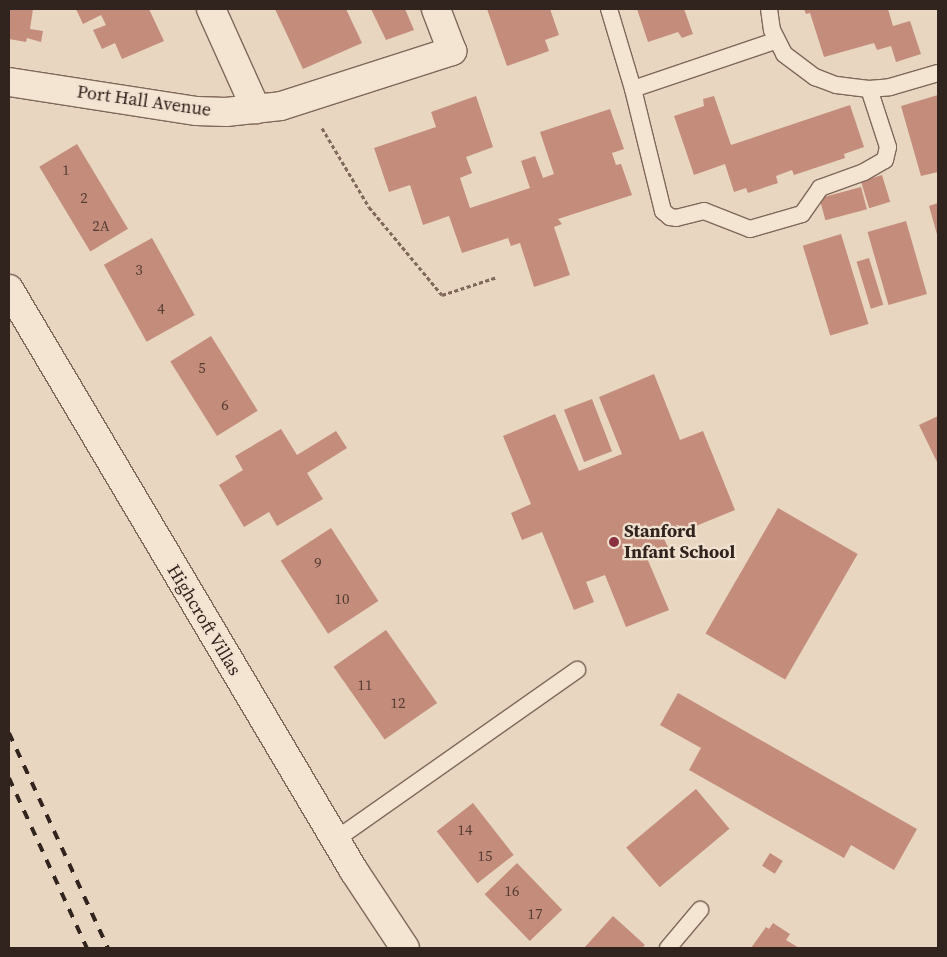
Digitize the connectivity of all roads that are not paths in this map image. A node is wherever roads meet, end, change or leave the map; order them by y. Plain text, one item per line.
1 (211, 9) edge
2 (436, 9) edge
3 (609, 9) edge
4 (770, 9) edge
5 (775, 41) junction
6 (938, 73) edge
7 (9, 82) edge
8 (633, 89) junction
9 (869, 90) junction
10 (256, 109) junction
11 (9, 289) edge
12 (577, 670) dead end
13 (335, 840) junction
14 (700, 910) dead end
15 (405, 948) edge
16 (668, 948) edge

1 - 10 street
2 - 10 street, Port Hall Avenue
3 - 8 lane
4 - 5 lane
5 - 8 lane
5 - 9 lane
6 - 9 lane
7 - 10 street, Port Hall Avenue
8 - 9 lane
11 - 13 street, Highcroft Villas
12 - 13 lane
13 - 15 street, Highcroft Villas
14 - 16 lane

